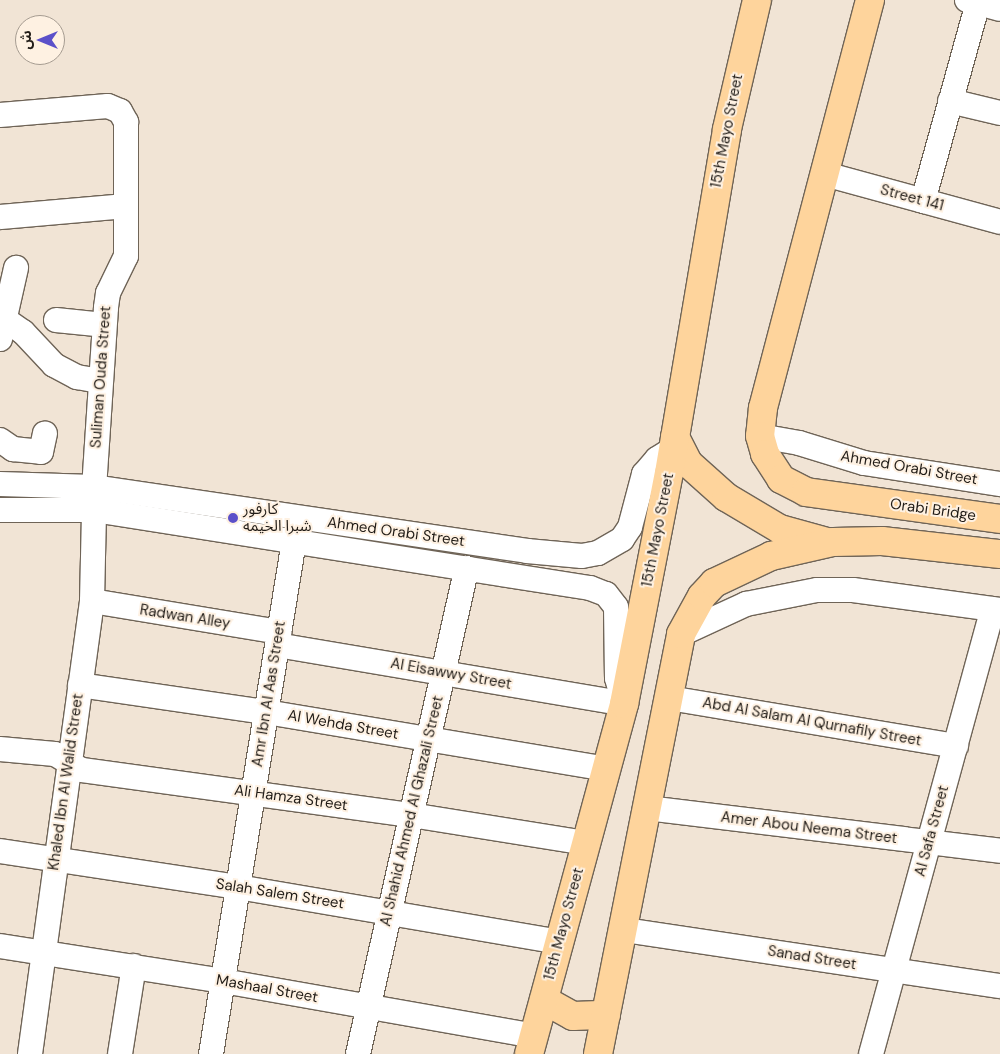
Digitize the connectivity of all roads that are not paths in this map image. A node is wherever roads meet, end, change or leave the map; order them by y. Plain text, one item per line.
1 (757, 0) edge
2 (870, 0) edge
3 (982, 4) edge
4 (950, 101) junction
5 (1000, 113) edge
6 (0, 115) edge
7 (824, 174) junction
8 (923, 201) junction
9 (126, 206) junction
10 (0, 218) edge
11 (1000, 222) edge
12 (16, 268) dead end
13 (56, 320) dead end
14 (2, 325) edge
15 (104, 325) junction
16 (99, 381) junction
17 (45, 433) dead end
18 (760, 436) junction
19 (674, 443) junction
20 (9, 445) edge
21 (8, 484) edge
22 (1000, 484) edge
23 (94, 498) junction
24 (0, 510) edge
25 (1000, 519) edge
26 (294, 541) junction
27 (833, 542) junction
28 (1000, 554) edge
29 (466, 568) junction
30 (92, 601) junction
31 (996, 609) edge
32 (681, 634) junction
33 (278, 639) junction
34 (443, 673) junction
35 (80, 685) junction
36 (669, 698) junction
37 (624, 704) junction
38 (266, 712) junction
39 (428, 739) junction
40 (956, 746) junction
41 (0, 749) edge
42 (69, 763) junction
43 (606, 769) junction
44 (253, 793) junction
45 (647, 808) junction
46 (411, 815) junction
47 (586, 843) junction
48 (929, 843) junction
49 (0, 851) edge
50 (1000, 851) edge
51 (56, 859) junction
52 (238, 887) junction
53 (390, 913) junction
54 (624, 930) junction
55 (560, 942) junction
56 (0, 946) edge
57 (44, 953) junction
58 (134, 966) junction
59 (894, 970) junction
60 (222, 981) junction
61 (1000, 986) edge
62 (544, 1000) junction
63 (369, 1007) junction
64 (606, 1015) junction
65 (532, 1045) edge
66 (30, 1054) edge
67 (120, 1054) edge
68 (211, 1054) edge
69 (358, 1054) edge
70 (598, 1054) edge
71 (871, 1054) edge

1 - 19 main road, 15th Mayo Street
2 - 7 main road
3 - 4 street
4 - 5 street
4 - 8 street
6 - 9 street, Suliman Ouda Street
7 - 8 street, Street 141
7 - 18 main road
8 - 11 street, Street 141
9 - 10 street
9 - 15 street, Suliman Ouda Street
12 - 14 street
13 - 15 street
14 - 16 street
15 - 16 street, Suliman Ouda Street
16 - 23 street, Suliman Ouda Street
17 - 20 street
18 - 22 street, Ahmed Orabi Street
18 - 25 main road, Orabi Bridge
19 - 23 street, Ahmed Orabi Street
19 - 27 main road
19 - 37 main road, 15th Mayo Street
20 - 21 street
21 - 23 street, Ahmed Orabi Street
23 - 24 street, Ahmed Orabi Street
23 - 26 street, Ahmed Orabi Street
23 - 30 street, Khaled Ibn Al Walid Street
26 - 29 street, Ahmed Orabi Street
26 - 33 street, Amr Ibn Al Aas Street
27 - 28 main road
27 - 32 main road
29 - 34 street, Al Shahid Ahmed Al Ghazali Street
29 - 37 street, Ahmed Orabi Street
30 - 33 street, Radwan Alley
30 - 35 street, Khaled Ibn Al Walid Street
31 - 32 street
31 - 40 street, Al Safa Street
32 - 36 main road
33 - 34 street, Al Eisawwy Street
33 - 38 street, Amr Ibn Al Aas Street
34 - 37 street, Al Eisawwy Street
34 - 39 street, Al Shahid Ahmed Al Ghazali Street
35 - 38 street, Al Wehda Street
35 - 42 street, Khaled Ibn Al Walid Street
36 - 40 street, Abd Al Salam Al Qurnafily Street
36 - 45 main road
37 - 43 main road, 15th Mayo Street
38 - 39 street, Al Wehda Street
38 - 44 street, Amr Ibn Al Aas Street
39 - 43 street, Al Wehda Street
39 - 46 street, Al Shahid Ahmed Al Ghazali Street
40 - 48 street, Al Safa Street
41 - 42 street, Ali Hamza Street
42 - 44 street, Ali Hamza Street
42 - 51 street, Khaled Ibn Al Walid Street
43 - 47 main road, 15th Mayo Street
44 - 46 street, Ali Hamza Street
44 - 52 street, Amr Ibn Al Aas Street
45 - 48 street, Amer Abou Neema Street
45 - 54 main road
46 - 47 street, Ali Hamza Street
46 - 53 street, Al Shahid Ahmed Al Ghazali Street
47 - 55 main road, 15th Mayo Street
48 - 50 street, Amer Abou Neema Street
48 - 59 street, Al Safa Street
49 - 51 street, Salah Salem Street
51 - 52 street, Salah Salem Street
51 - 57 street, Khaled Ibn Al Walid Street
52 - 53 street, Salah Salem Street
52 - 60 street, Amr Ibn Al Aas Street
53 - 55 street, Salah Salem Street
53 - 63 street, Al Shahid Ahmed Al Ghazali Street
54 - 59 street, Sanad Street
54 - 64 main road
55 - 62 main road, 15th Mayo Street
56 - 57 street, Mashaal Street
57 - 58 street, Mashaal Street
57 - 66 street, Khaled Ibn Al Walid Street
58 - 60 street, Mashaal Street
58 - 67 street
59 - 61 street, Sanad Street
59 - 71 street, Al Safa Street
60 - 63 street, Mashaal Street
60 - 68 street, Amr Ibn Al Aas Street
62 - 64 main road
62 - 65 main road, 15th Mayo Street
63 - 65 street, Mashaal Street
63 - 69 street, Al Shahid Ahmed Al Ghazali Street
64 - 70 main road

